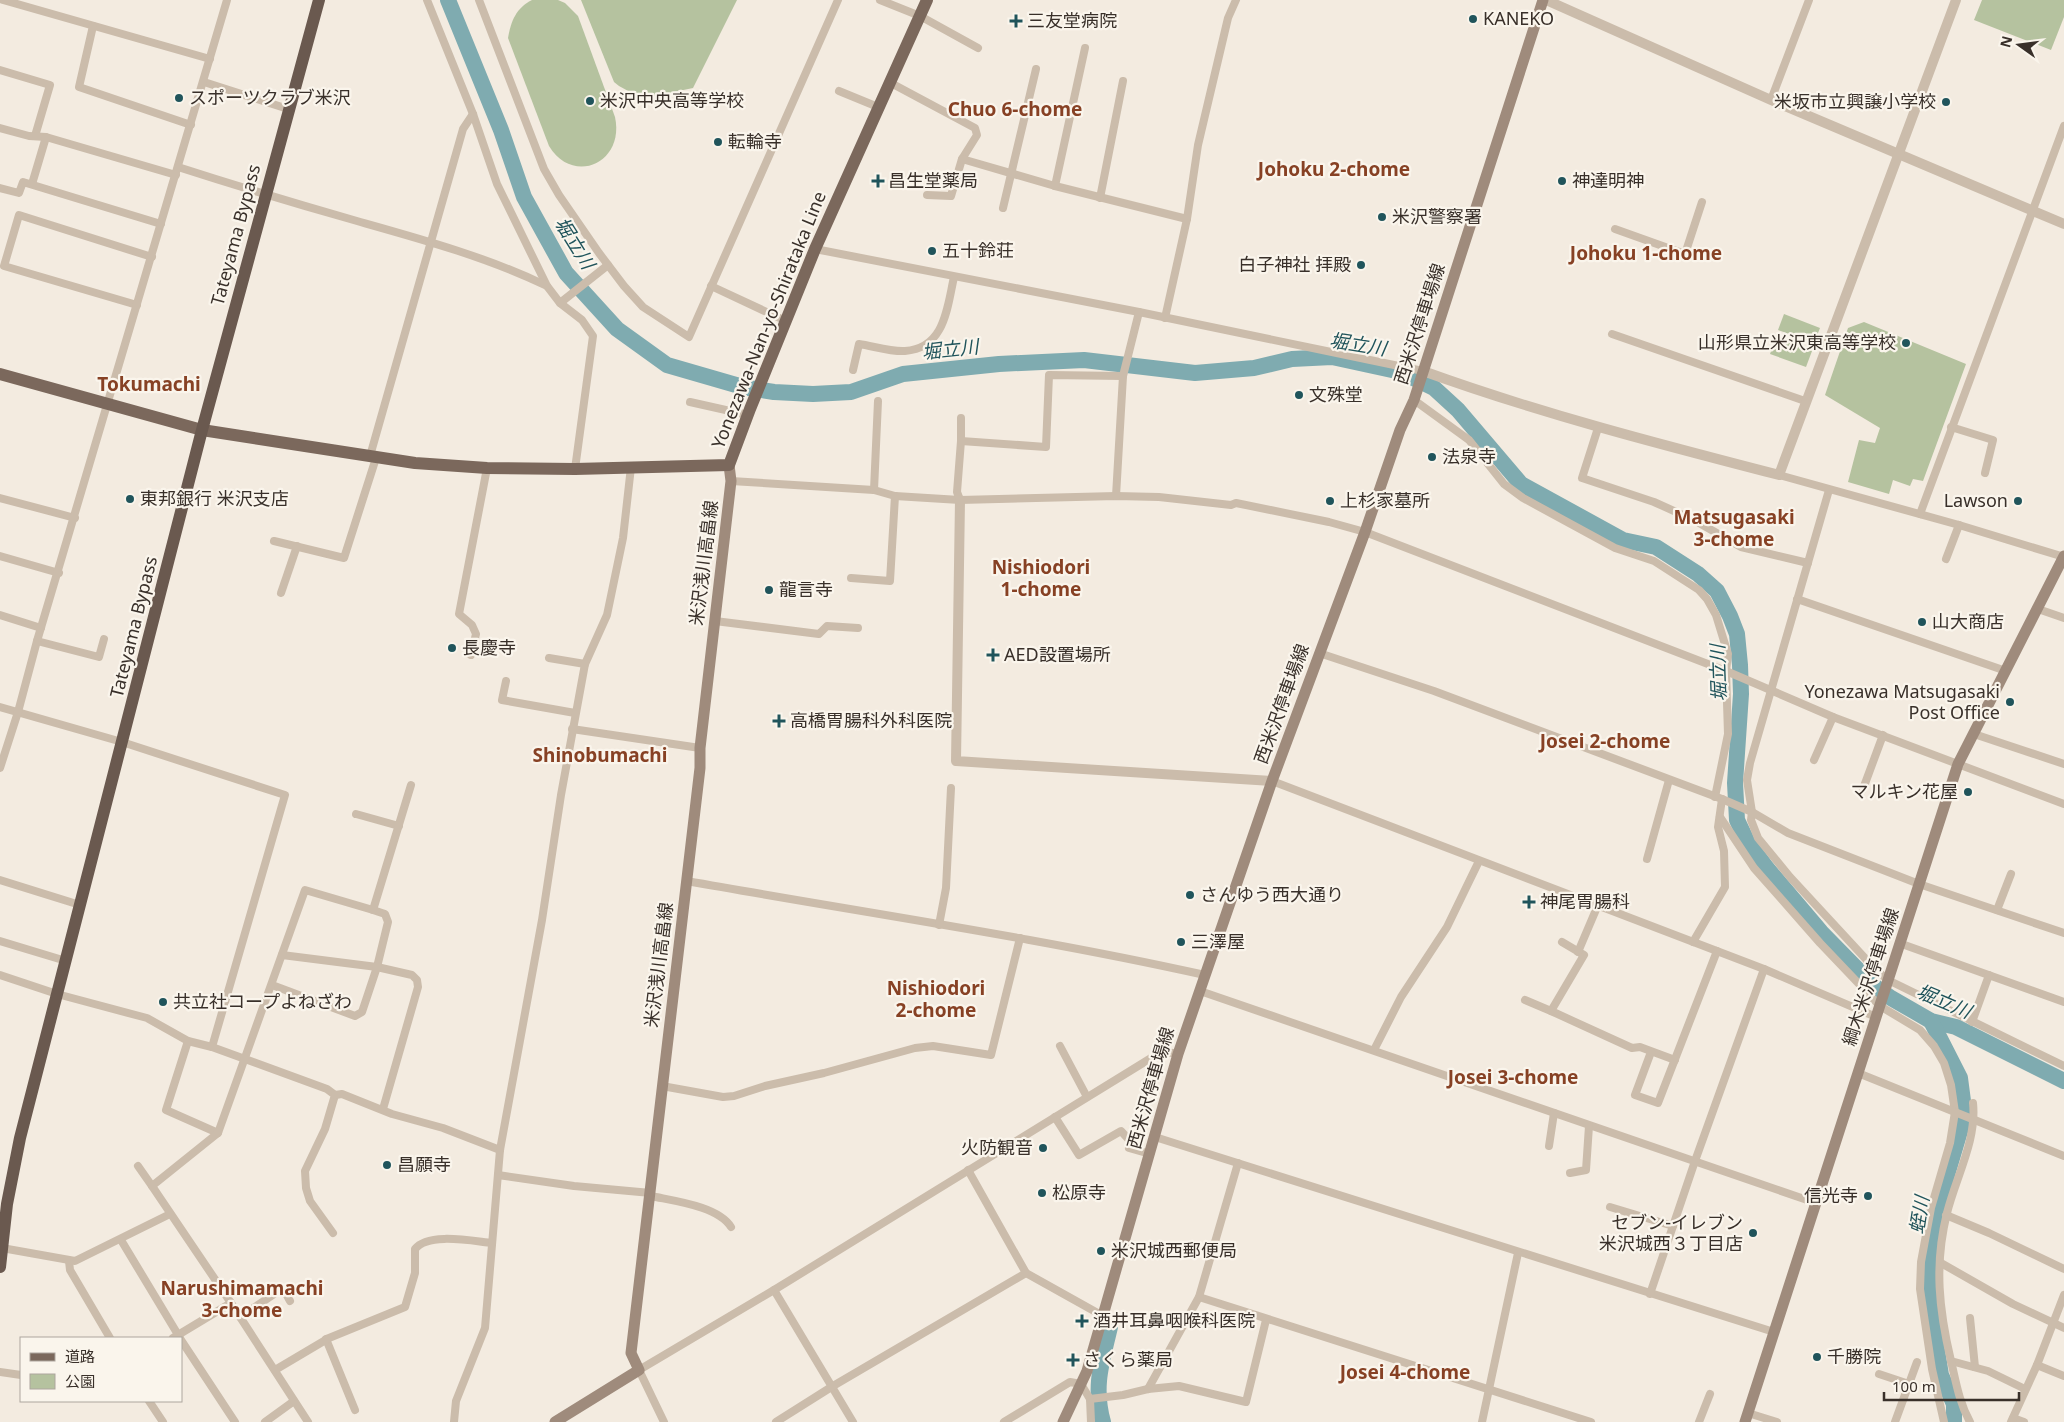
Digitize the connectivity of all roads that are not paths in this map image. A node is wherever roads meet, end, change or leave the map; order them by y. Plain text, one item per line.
1 (3, 0) edge
2 (228, 0) edge
3 (319, 0) edge
4 (427, 0) edge
5 (479, 0) edge
6 (838, 0) edge
7 (880, 0) edge
8 (927, 0) edge
9 (1236, 0) edge
10 (1544, 0) edge
11 (1809, 0) edge
12 (1956, 0) edge
13 (920, 16) junction
14 (93, 26) junction
15 (978, 48) dead end
16 (1085, 48) dead end
17 (210, 59) junction
18 (1036, 69) dead end
19 (0, 70) edge
20 (1123, 80) dead end
21 (204, 82) junction
22 (890, 82) junction
23 (839, 92) dead end
24 (1771, 100) junction
25 (878, 107) junction
26 (288, 109) junction
27 (473, 114) junction
28 (191, 125) junction
29 (2064, 126) edge
30 (0, 128) edge
31 (35, 136) junction
32 (46, 136) junction
33 (1898, 154) junction
34 (962, 159) junction
35 (177, 171) junction
36 (1011, 174) junction
37 (32, 184) junction
38 (1055, 186) junction
39 (0, 188) edge
40 (927, 195) dead end
41 (266, 196) junction
42 (1100, 198) junction
43 (1702, 202) dead end
44 (1003, 208) dead end
45 (2033, 211) junction
46 (1188, 219) junction
47 (162, 224) junction
48 (2064, 224) edge
49 (1615, 229) dead end
50 (432, 243) junction
51 (815, 249) junction
52 (152, 258) junction
53 (608, 265) junction
54 (954, 277) junction
55 (547, 286) junction
56 (711, 286) junction
57 (562, 301) junction
58 (137, 305) junction
59 (1140, 312) junction
60 (1165, 318) junction
61 (786, 321) junction
62 (1612, 334) dead end
63 (853, 370) dead end
64 (1422, 373) junction
65 (0, 374) edge
66 (1124, 376) junction
67 (1414, 400) junction
68 (878, 401) dead end
69 (1805, 401) junction
70 (690, 402) dead end
71 (108, 405) junction
72 (749, 412) junction
73 (961, 418) dead end
74 (1951, 427) junction
75 (1598, 428) junction
76 (202, 430) junction
77 (961, 441) junction
78 (373, 457) junction
79 (730, 465) junction
80 (631, 467) junction
81 (487, 468) junction
82 (574, 469) junction
83 (1985, 473) dead end
84 (1779, 475) junction
85 (731, 481) junction
86 (874, 490) junction
87 (1829, 490) junction
88 (895, 496) junction
89 (1116, 496) junction
90 (0, 498) edge
91 (960, 500) junction
92 (1920, 514) junction
93 (75, 518) junction
94 (1959, 525) junction
95 (1365, 532) junction
96 (274, 541) dead end
97 (297, 546) junction
98 (0, 556) edge
99 (2064, 557) edge
100 (1946, 559) dead end
101 (1808, 563) junction
102 (59, 573) junction
103 (851, 578) dead end
104 (282, 593) dead end
105 (1797, 600) junction
106 (2038, 609) junction
107 (0, 615) edge
108 (2064, 618) edge
109 (714, 621) junction
110 (42, 628) junction
111 (858, 628) dead end
112 (104, 639) dead end
113 (38, 641) junction
114 (1319, 653) junction
115 (471, 655) dead end
116 (549, 658) dead end
117 (585, 664) junction
118 (2006, 671) junction
119 (1729, 673) junction
120 (506, 681) dead end
121 (1771, 690) junction
122 (0, 706) edge
123 (18, 712) junction
124 (576, 713) junction
125 (1833, 717) junction
126 (572, 730) junction
127 (1974, 734) junction
128 (1883, 735) junction
129 (122, 742) junction
130 (700, 748) junction
131 (1814, 760) dead end
132 (1958, 764) junction
133 (2064, 764) edge
134 (0, 768) edge
135 (1669, 780) junction
136 (1272, 781) junction
137 (411, 785) dead end
138 (951, 788) dead end
139 (1863, 789) dead end
140 (1721, 800) junction
141 (2064, 804) edge
142 (1751, 812) junction
143 (356, 814) dead end
144 (1720, 817) junction
145 (399, 826) junction
146 (1647, 859) dead end
147 (1479, 861) junction
148 (2011, 874) dead end
149 (0, 880) edge
150 (687, 881) junction
151 (1919, 884) junction
152 (80, 904) junction
153 (1598, 905) junction
154 (373, 910) junction
155 (1997, 910) junction
156 (939, 925) junction
157 (2064, 933) edge
158 (1020, 938) junction
159 (0, 941) edge
160 (1562, 942) dead end
161 (1693, 942) junction
162 (1900, 943) junction
163 (1717, 951) junction
164 (1578, 952) junction
165 (282, 955) junction
166 (66, 961) junction
167 (377, 967) junction
168 (1764, 969) junction
169 (0, 975) edge
170 (1206, 975) junction
171 (1989, 975) junction
172 (1887, 982) junction
173 (272, 985) junction
174 (1200, 991) junction
175 (57, 994) junction
176 (1525, 1000) dead end
177 (2064, 1002) edge
178 (1879, 1008) junction
179 (1551, 1011) junction
180 (1972, 1022) junction
181 (188, 1041) junction
182 (1060, 1046) dead end
183 (212, 1047) junction
184 (1374, 1050) junction
185 (1651, 1052) junction
186 (1178, 1054) junction
187 (244, 1059) junction
188 (1675, 1060) junction
189 (2064, 1066) edge
190 (1858, 1073) junction
191 (662, 1086) junction
192 (335, 1095) junction
193 (1087, 1097) junction
194 (1972, 1103) dead end
195 (383, 1109) junction
196 (1554, 1113) junction
197 (1957, 1113) junction
198 (1055, 1117) junction
199 (1973, 1119) junction
200 (1589, 1126) junction
201 (218, 1133) junction
202 (1155, 1137) junction
203 (1549, 1146) dead end
204 (500, 1150) junction
205 (1150, 1154) junction
206 (2064, 1156) edge
207 (1695, 1160) junction
208 (1238, 1164) junction
209 (138, 1166) dead end
210 (968, 1170) junction
211 (1570, 1173) dead end
212 (498, 1175) junction
213 (152, 1186) junction
214 (651, 1195) junction
215 (1816, 1203) junction
216 (1610, 1206) dead end
217 (170, 1214) junction
218 (1946, 1215) junction
219 (1673, 1226) junction
220 (731, 1227) dead end
221 (333, 1233) dead end
222 (121, 1240) junction
223 (492, 1243) junction
224 (2, 1248) junction
225 (1518, 1253) junction
226 (69, 1261) junction
227 (1941, 1263) junction
228 (0, 1267) edge
229 (2064, 1269) edge
230 (1026, 1273) junction
231 (774, 1290) junction
232 (1650, 1294) junction
233 (2064, 1295) edge
234 (1198, 1297) junction
235 (290, 1301) dead end
236 (231, 1303) junction
237 (1103, 1316) junction
238 (240, 1317) junction
239 (1970, 1318) dead end
240 (1266, 1320) junction
241 (2053, 1324) junction
242 (2064, 1328) edge
243 (1774, 1332) junction
244 (109, 1337) edge
245 (177, 1337) edge
246 (180, 1337) edge
247 (326, 1339) junction
248 (182, 1344) edge
249 (1951, 1361) junction
250 (1917, 1362) dead end
251 (2037, 1365) junction
252 (1975, 1367) junction
253 (274, 1370) junction
254 (639, 1370) junction
255 (0, 1372) edge
256 (1879, 1374) dead end
257 (20, 1375) edge
258 (2064, 1376) edge
259 (1081, 1384) junction
260 (1909, 1384) junction
261 (833, 1386) junction
262 (1148, 1389) junction
263 (2025, 1389) junction
264 (1489, 1391) junction
265 (1710, 1394) dead end
266 (1091, 1399) junction
267 (294, 1401) junction
268 (150, 1402) edge
269 (354, 1410) dead end
270 (1746, 1418) edge
271 (2012, 1420) edge
272 (163, 1422) edge
273 (235, 1422) edge
274 (264, 1422) edge
275 (308, 1422) edge
276 (454, 1422) edge
277 (555, 1422) edge
278 (664, 1422) edge
279 (776, 1422) edge
280 (853, 1422) edge
281 (1004, 1422) edge
282 (1063, 1422) edge
283 (1091, 1422) edge
284 (1482, 1422) edge
285 (1591, 1422) edge
286 (1698, 1422) edge
287 (1777, 1422) edge
288 (1895, 1422) edge
289 (1944, 1422) edge
290 (1970, 1422) edge
291 (2024, 1422) edge

1 - 14 street
2 - 17 street
3 - 26 highway, Tateyama Bypass
4 - 27 street
5 - 53 street
6 - 56 street
7 - 13 street
8 - 13 main road, Yonezawa-Nan-yo-Shirataka Line
9 - 46 street
10 - 24 street
10 - 64 main road, 西米沢停車場線
11 - 24 street
12 - 33 street
13 - 15 street
13 - 22 main road, Yonezawa-Nan-yo-Shirataka Line
14 - 17 street
14 - 28 street
16 - 38 street
17 - 21 street
18 - 36 street
19 - 31 street
20 - 42 street
21 - 26 street
21 - 28 street
22 - 25 main road, Yonezawa-Nan-yo-Shirataka Line
22 - 34 street
23 - 25 street
24 - 33 street
25 - 51 main road, Yonezawa-Nan-yo-Shirataka Line
26 - 41 highway, Tateyama Bypass
27 - 50 street
27 - 55 street
28 - 35 street
29 - 45 street
30 - 31 street
31 - 32 street
32 - 35 street
32 - 37 street
33 - 45 street
33 - 69 street
34 - 36 street
34 - 40 street
35 - 41 street
35 - 47 street
36 - 38 street
36 - 44 street
37 - 39 street
37 - 47 street
38 - 42 street
41 - 50 street
41 - 76 highway, Tateyama Bypass
42 - 46 street
43 - 49 street
45 - 48 street
45 - 74 street
46 - 60 street
47 - 52 street
50 - 55 street
50 - 78 street
51 - 54 street
51 - 61 main road, Yonezawa-Nan-yo-Shirataka Line
52 - 58 street
52 - 58 street
53 - 56 street
53 - 57 street
54 - 59 street
54 - 63 street
55 - 57 street
56 - 61 street
57 - 82 street
58 - 71 street
59 - 60 street
59 - 66 street
60 - 64 street
61 - 72 main road, Yonezawa-Nan-yo-Shirataka Line
62 - 69 street
64 - 67 main road, 西米沢停車場線
64 - 75 street
65 - 71 main road, Yonezawa-Nan-yo-Shirataka Line
66 - 77 street
66 - 89 street
67 - 95 main road, 西米沢停車場線
67 - 119 street
68 - 86 street
69 - 84 street
70 - 72 street
71 - 76 main road, Yonezawa-Nan-yo-Shirataka Line
71 - 93 street
72 - 79 main road, Yonezawa-Nan-yo-Shirataka Line
73 - 77 street
74 - 83 street
74 - 92 street
75 - 84 street
75 - 101 street
76 - 78 main road, Yonezawa-Nan-yo-Shirataka Line
76 - 129 highway, Tateyama Bypass
77 - 91 street
78 - 81 main road, Yonezawa-Nan-yo-Shirataka Line
78 - 97 street
79 - 80 main road, Yonezawa-Nan-yo-Shirataka Line
79 - 85 main road, 米沢浅川高畠線
80 - 82 main road, Yonezawa-Nan-yo-Shirataka Line
80 - 117 street
81 - 82 main road, Yonezawa-Nan-yo-Shirataka Line
81 - 115 street
84 - 87 street
85 - 86 street
85 - 109 main road, 米沢浅川高畠線
86 - 88 street
87 - 92 street
87 - 101 street
88 - 91 street
88 - 103 street
89 - 91 street
89 - 95 street
90 - 93 street
91 - 136 street
92 - 94 street
93 - 102 street
94 - 99 street
94 - 100 street
95 - 114 main road, 西米沢停車場線
95 - 119 street
96 - 97 street
97 - 104 street
98 - 102 street
99 - 106 main road, 綱木米沢停車場線
101 - 105 street
102 - 110 street
105 - 118 street
105 - 121 street
106 - 108 street
106 - 118 main road, 綱木米沢停車場線
107 - 110 street
109 - 111 street
109 - 130 main road, 米沢浅川高畠線
110 - 113 street
112 - 113 street
113 - 123 street
114 - 135 street
114 - 136 main road, 西米沢停車場線
116 - 117 street
117 - 124 street
118 - 127 main road, 綱木米沢停車場線
119 - 121 street
119 - 140 street
120 - 124 street
121 - 125 street
121 - 142 street
122 - 123 street
123 - 129 street
123 - 134 street
124 - 126 street
125 - 128 street
125 - 131 street
126 - 130 street
126 - 204 street
127 - 132 main road, 綱木米沢停車場線
127 - 133 street
128 - 132 street
128 - 139 street
129 - 152 highway, Tateyama Bypass
129 - 183 street
130 - 150 main road, 米沢浅川高畠線
132 - 141 street
132 - 151 main road, 綱木米沢停車場線
135 - 140 street
135 - 146 street
136 - 147 street
136 - 170 main road, 西米沢停車場線
137 - 145 street
138 - 156 street
140 - 142 street
140 - 144 street
142 - 151 street
142 - 172 street
143 - 145 street
144 - 161 street
144 - 178 street
145 - 154 street
147 - 153 street
147 - 184 street
148 - 155 street
149 - 152 street
150 - 156 street
150 - 191 main road, 米沢浅川高畠線
151 - 155 street
151 - 162 main road, 綱木米沢停車場線
152 - 166 highway, Tateyama Bypass
153 - 161 street
153 - 164 street
154 - 165 street
154 - 167 street
155 - 157 street
156 - 158 street
158 - 170 street
158 - 191 street
159 - 166 street
160 - 164 street
161 - 163 street
162 - 171 street
162 - 172 main road, 綱木米沢停車場線
163 - 168 street
163 - 188 street
164 - 179 street
165 - 167 street
165 - 173 street
166 - 175 highway, Tateyama Bypass
167 - 173 street
167 - 195 street
168 - 178 street
168 - 207 street
169 - 175 street
170 - 174 main road, 西米沢停車場線
171 - 177 street
171 - 180 street
172 - 178 main road, 綱木米沢停車場線
172 - 180 street
173 - 187 street
174 - 184 street
174 - 186 main road, 西米沢停車場線
175 - 181 street
175 - 224 highway, Tateyama Bypass
176 - 179 street
178 - 190 main road, 綱木米沢停車場線
178 - 197 street
179 - 185 street
180 - 189 street
181 - 183 street
181 - 201 street
182 - 193 street
183 - 187 street
184 - 196 street
185 - 188 street
185 - 188 street
186 - 193 street
186 - 202 main road, 西米沢停車場線
187 - 192 street
187 - 201 street
190 - 197 street
190 - 215 main road, 綱木米沢停車場線
191 - 214 main road, 米沢浅川高畠線
192 - 195 street
192 - 221 street
193 - 198 street
194 - 199 street
195 - 204 street
196 - 200 street
196 - 203 street
197 - 199 street
197 - 289 street
198 - 205 street
198 - 210 street
199 - 206 street
199 - 218 street
200 - 207 street
200 - 211 street
201 - 213 street
202 - 205 main road, 西米沢停車場線
202 - 208 street
204 - 212 street
205 - 237 main road, 西米沢停車場線
207 - 215 street
207 - 219 street
208 - 225 street
208 - 234 street
209 - 213 street
210 - 230 street
210 - 231 street
212 - 214 street
212 - 223 street
213 - 217 street
214 - 220 street
214 - 254 main road, 米沢浅川高畠線
215 - 243 main road, 綱木米沢停車場線
216 - 219 street
217 - 222 street
217 - 236 street
218 - 227 street
218 - 229 street
219 - 232 street
222 - 226 street
222 - 245 street
223 - 247 street
223 - 276 street
224 - 226 street
224 - 228 highway, Tateyama Bypass
225 - 232 street
225 - 264 street
226 - 244 street
227 - 241 street
227 - 249 street
230 - 237 street
230 - 261 street
231 - 254 street
231 - 261 street
232 - 243 street
233 - 241 street
234 - 240 street
234 - 262 street
235 - 238 street
236 - 238 street
236 - 246 street
237 - 259 main road, 西米沢停車場線
238 - 253 street
239 - 252 street
240 - 262 street
240 - 264 street
241 - 242 street
241 - 251 street
243 - 270 main road, 綱木米沢停車場線
247 - 253 street
247 - 269 street
248 - 273 street
249 - 252 street
249 - 290 street
250 - 260 street
251 - 258 street
251 - 263 street
252 - 263 street
253 - 267 street
254 - 277 main road
254 - 278 street
255 - 257 street
256 - 260 street
259 - 266 street
259 - 281 street
259 - 282 main road, 西米沢停車場線
260 - 288 street
261 - 279 street
261 - 280 street
262 - 266 street
263 - 271 street
264 - 284 street
264 - 285 street
265 - 286 street
266 - 283 street
267 - 274 street
267 - 275 street
268 - 272 street
270 - 287 street
271 - 291 street

